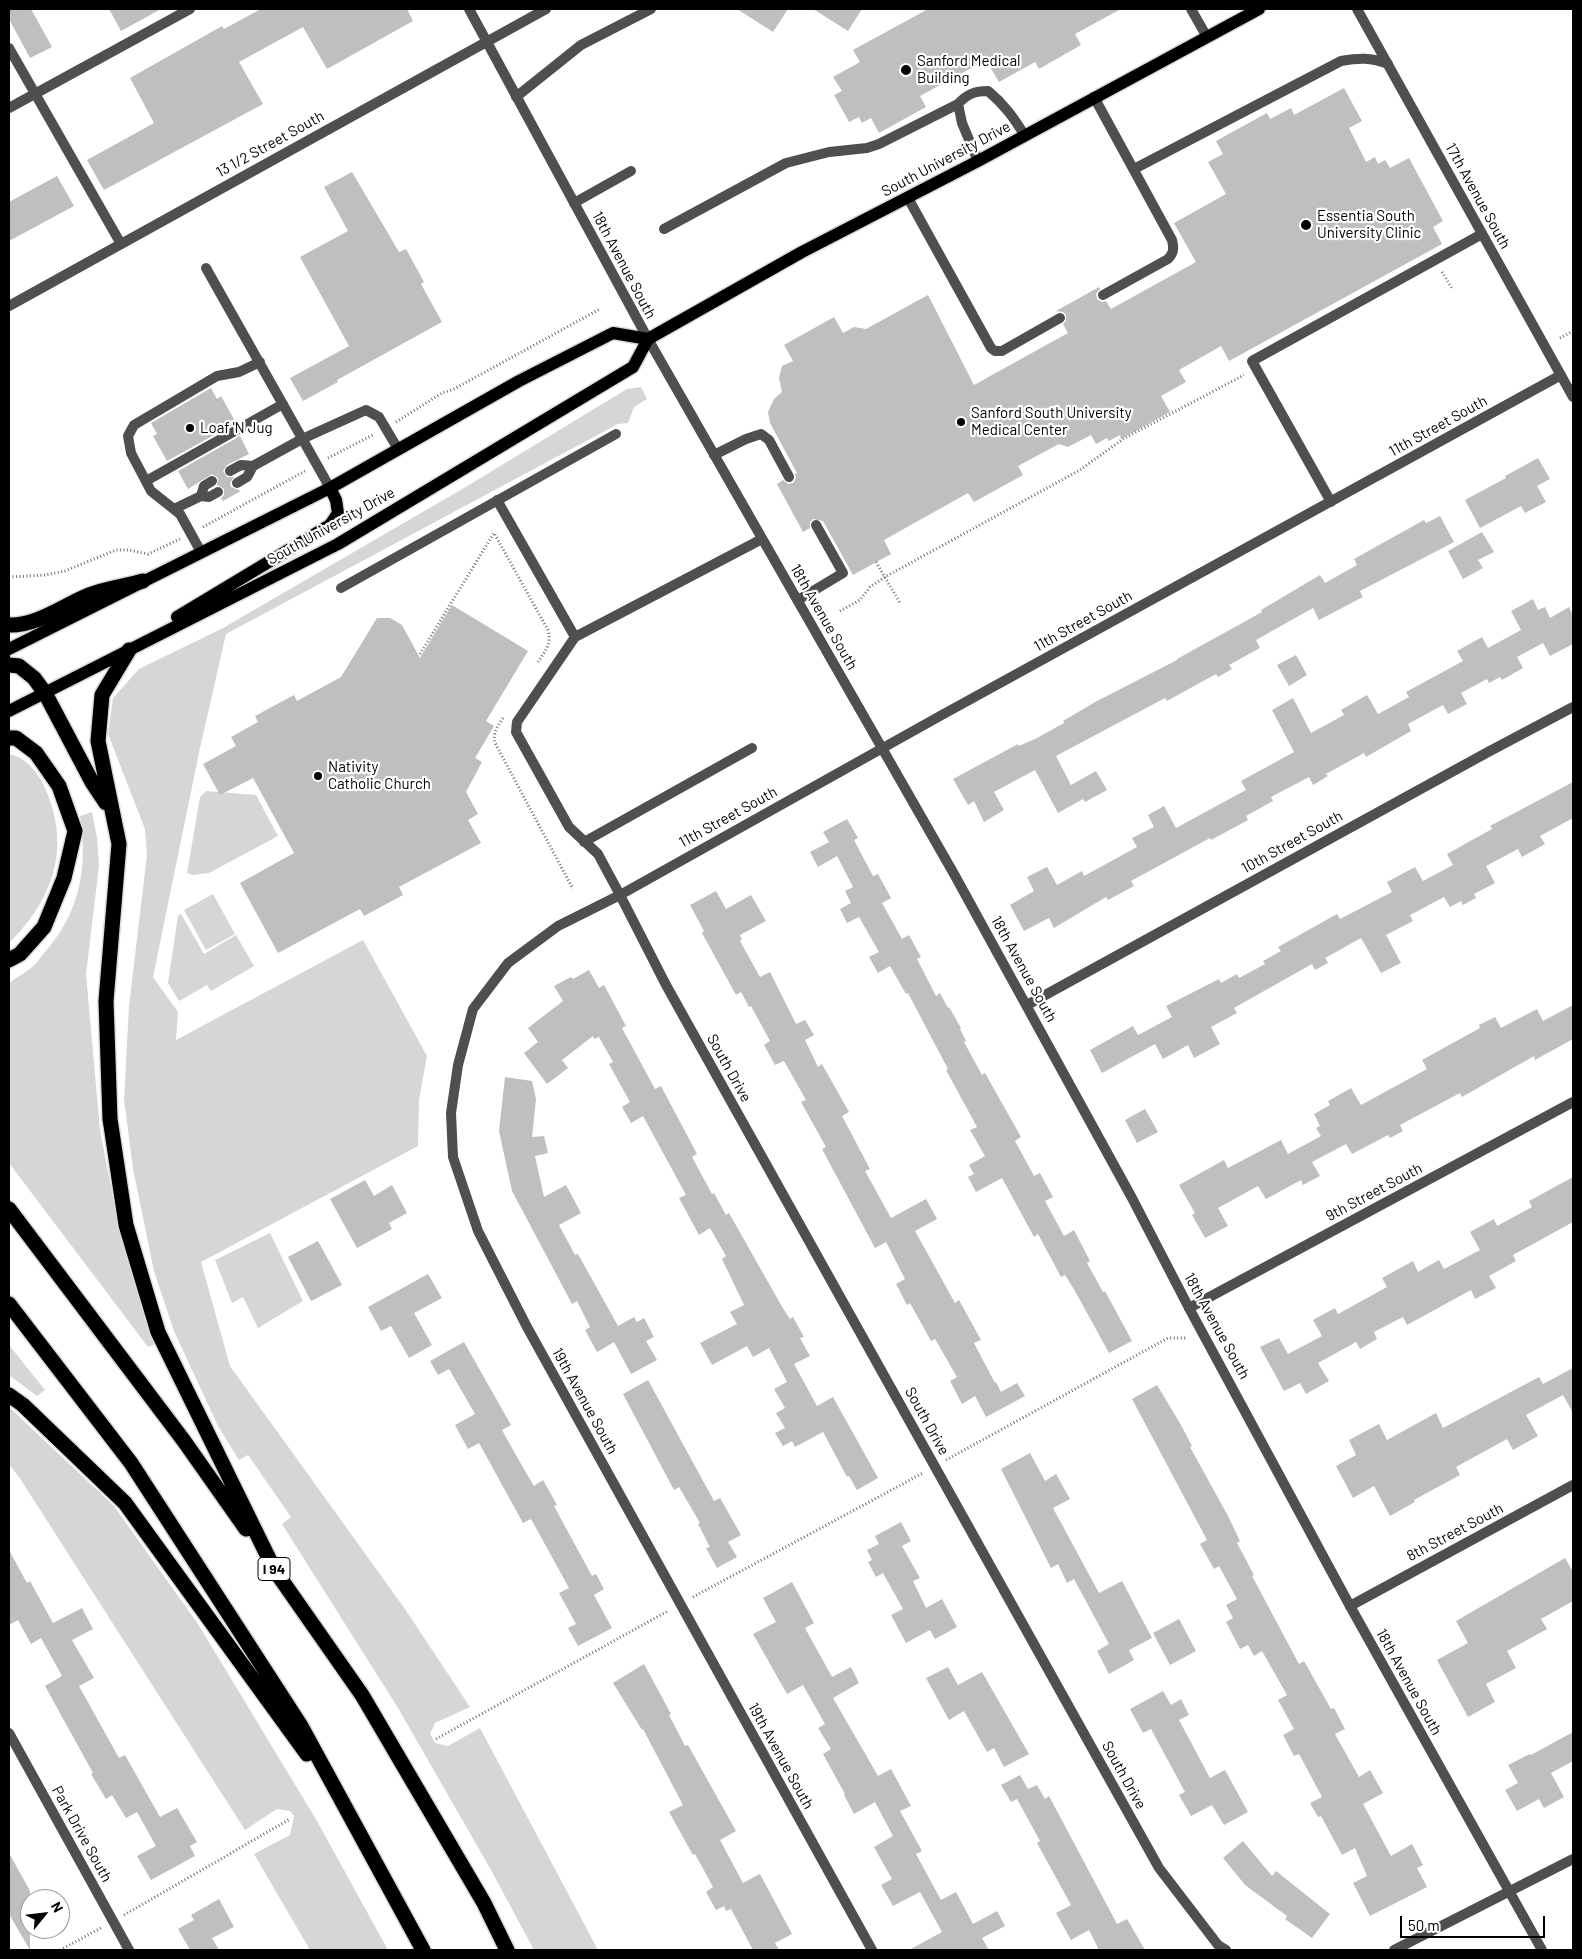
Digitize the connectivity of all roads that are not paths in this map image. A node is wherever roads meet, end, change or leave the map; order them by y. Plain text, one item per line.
1 (190, 9) edge
2 (469, 9) edge
3 (546, 9) edge
4 (1191, 9) edge
5 (1260, 9) edge
6 (1357, 9) edge
7 (648, 10) edge
8 (1207, 37) junction
9 (487, 42) junction
10 (9, 48) edge
11 (1388, 64) junction
12 (34, 94) junction
13 (516, 97) junction
14 (1094, 97) junction
15 (958, 104) junction
16 (9, 108) edge
17 (1025, 136) junction
18 (978, 161) junction
19 (1134, 169) junction
20 (631, 171) dead end
21 (908, 198) junction
22 (574, 204) junction
23 (664, 229) dead end
24 (1482, 234) junction
25 (122, 244) junction
26 (206, 268) dead end
27 (1103, 295) dead end
28 (9, 306) edge
29 (1060, 318) dead end
30 (648, 339) junction
31 (260, 362) junction
32 (1561, 375) junction
33 (1573, 398) edge
34 (283, 404) junction
35 (616, 434) dead end
36 (302, 439) junction
37 (398, 449) junction
38 (714, 455) junction
39 (253, 466) junction
40 (230, 471) dead end
41 (789, 477) dead end
42 (146, 481) junction
43 (212, 481) dead end
44 (237, 483) dead end
45 (330, 488) junction
46 (218, 492) dead end
47 (201, 496) junction
48 (497, 500) junction
49 (1332, 502) junction
50 (174, 509) junction
51 (816, 525) dead end
52 (762, 539) junction
53 (201, 552) junction
54 (143, 582) junction
55 (341, 588) dead end
56 (798, 600) junction
57 (9, 625) edge
58 (575, 637) junction
59 (9, 649) edge
60 (129, 650) junction
61 (9, 665) edge
62 (44, 693) junction
63 (1573, 708) edge
64 (9, 711) edge
65 (9, 738) edge
66 (752, 748) dead end
67 (882, 748) junction
68 (111, 811) junction
69 (584, 842) junction
70 (620, 894) junction
71 (9, 960) edge
72 (1027, 1005) junction
73 (1573, 1102) edge
74 (9, 1209) edge
75 (9, 1304) edge
76 (1189, 1308) junction
77 (9, 1395) edge
78 (1573, 1485) edge
79 (274, 1569) junction
80 (1350, 1606) junction
81 (9, 1733) edge
82 (344, 1806) junction
83 (1573, 1859) edge
84 (1509, 1892) junction
85 (129, 1950) edge
86 (423, 1950) edge
87 (507, 1950) edge
88 (872, 1950) edge
89 (1226, 1950) edge
90 (1394, 1950) edge
91 (1542, 1950) edge

1 - 12 street
2 - 9 street, 18th Avenue South
3 - 9 street, 13 1/2 Street South
4 - 8 street
5 - 8 main road, South University Drive
6 - 11 street, 17th Avenue South
7 - 13 street
8 - 14 main road, South University Drive
9 - 13 street, 18th Avenue South
9 - 25 street, 13 1/2 Street South
10 - 12 street
11 - 19 street
11 - 24 street, 17th Avenue South
12 - 16 street
12 - 25 street
13 - 22 street, 18th Avenue South
14 - 17 main road, South University Drive
14 - 19 street
15 - 17 street
15 - 18 street
15 - 23 street
17 - 18 main road, South University Drive
18 - 21 main road, South University Drive
19 - 27 street
20 - 22 street
21 - 29 street
21 - 30 main road, South University Drive
22 - 30 street, 18th Avenue South
24 - 32 street, 17th Avenue South
24 - 49 street
25 - 28 street, 13 1/2 Street South
26 - 31 street
30 - 37 main road
30 - 38 street, 18th Avenue South
30 - 60 main road, South University Drive
31 - 34 street
31 - 42 street
32 - 33 street, 17th Avenue South
32 - 49 street, 11th Street South
34 - 36 street
34 - 42 street
35 - 48 street
36 - 37 street
36 - 39 street
36 - 45 street
37 - 45 main road
38 - 41 street
38 - 52 street, 18th Avenue South
39 - 40 street
39 - 44 street
42 - 50 street
43 - 47 street
45 - 53 main road
45 - 60 main road
46 - 47 street
47 - 50 street
48 - 55 street
48 - 58 street
49 - 67 street, 11th Street South
50 - 53 street
51 - 56 street
52 - 56 street, 18th Avenue South
52 - 58 street
53 - 54 main road
54 - 57 highway
54 - 59 main road
56 - 67 street, 18th Avenue South
58 - 69 street, South Drive
60 - 62 main road, South University Drive
60 - 68 highway
61 - 62 highway
62 - 64 main road, South University Drive
62 - 68 highway
63 - 72 street, 10th Street South
65 - 71 highway
66 - 69 street
67 - 70 street, 11th Street South
67 - 72 street, 18th Avenue South
68 - 79 highway
69 - 70 street, South Drive
70 - 88 street, 19th Avenue South
70 - 89 street, South Drive
72 - 76 street, 18th Avenue South
73 - 76 street, 9th Street South
74 - 79 highway, I 94
75 - 82 highway
76 - 80 street, 18th Avenue South
77 - 82 highway
78 - 80 street, 8th Street South
79 - 87 highway, I 94
80 - 84 street, 18th Avenue South
81 - 85 street, Park Drive South
82 - 86 highway
83 - 84 street
84 - 90 street
84 - 91 street, 18th Avenue South

